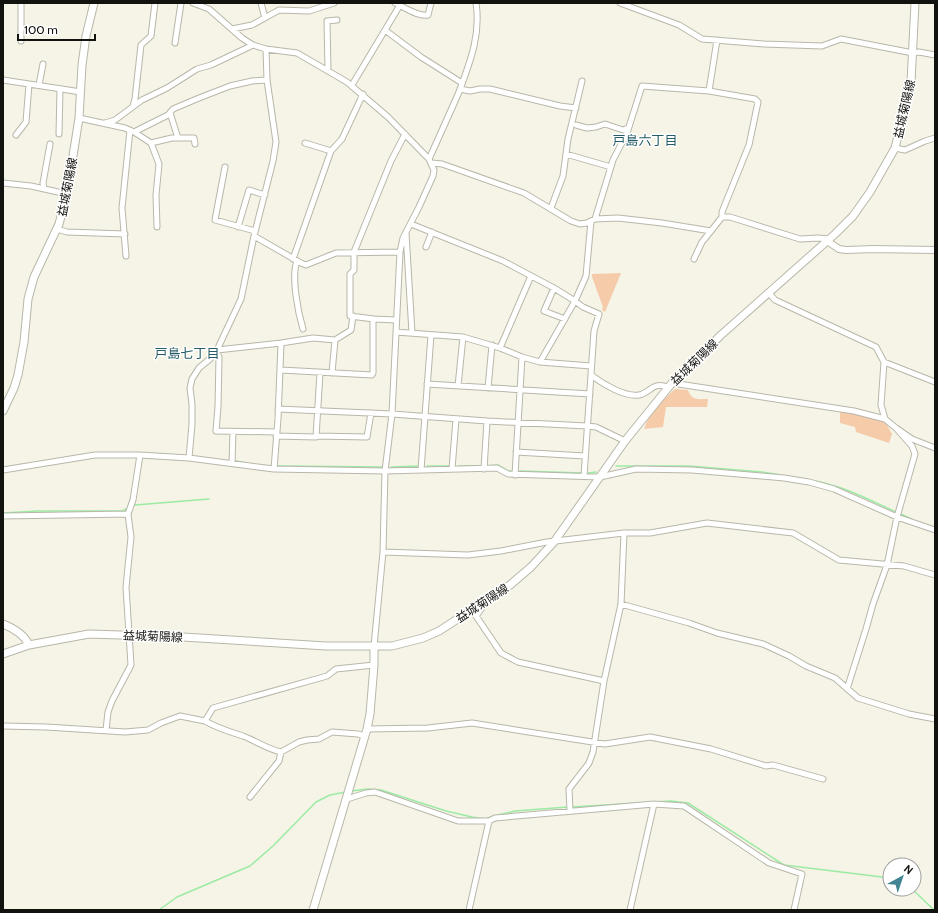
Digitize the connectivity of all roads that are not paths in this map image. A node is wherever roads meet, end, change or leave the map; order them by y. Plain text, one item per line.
1 (21, 3) edge
2 (94, 3) edge
3 (155, 3) edge
4 (181, 3) edge
5 (193, 3) edge
6 (261, 3) edge
7 (334, 3) edge
8 (431, 3) edge
9 (476, 3) edge
10 (620, 3) edge
11 (915, 3) edge
12 (398, 4) edge
13 (265, 18) junction
14 (337, 20) dead end
15 (232, 29) junction
16 (385, 30) junction
17 (717, 40) junction
18 (21, 41) dead end
19 (174, 43) dead end
20 (253, 45) junction
21 (266, 49) junction
22 (913, 53) junction
23 (935, 55) edge
24 (43, 64) dead end
25 (328, 71) junction
26 (3, 80) edge
27 (267, 80) junction
28 (582, 81) dead end
29 (462, 83) junction
30 (29, 84) junction
31 (39, 86) junction
32 (352, 86) junction
33 (60, 89) junction
34 (460, 89) junction
35 (709, 91) junction
36 (81, 92) junction
37 (363, 94) junction
38 (132, 107) junction
39 (576, 108) junction
40 (170, 113) junction
41 (79, 118) junction
42 (105, 123) junction
43 (576, 125) dead end
44 (628, 128) junction
45 (132, 131) junction
46 (59, 134) dead end
47 (405, 134) junction
48 (16, 135) dead end
49 (178, 138) junction
50 (935, 138) edge
51 (305, 142) dead end
52 (151, 143) junction
53 (50, 144) dead end
54 (195, 144) dead end
55 (895, 148) junction
56 (331, 151) junction
57 (566, 154) junction
58 (431, 161) junction
59 (611, 167) junction
60 (225, 168) dead end
61 (3, 183) edge
62 (44, 189) junction
63 (67, 194) junction
64 (265, 195) junction
65 (551, 208) junction
66 (722, 217) junction
67 (593, 220) junction
68 (410, 224) junction
69 (156, 227) dead end
70 (238, 227) junction
71 (56, 229) junction
72 (711, 231) junction
73 (406, 232) junction
74 (432, 232) junction
75 (125, 234) junction
76 (254, 234) junction
77 (828, 240) junction
78 (426, 247) dead end
79 (935, 250) edge
80 (354, 252) junction
81 (400, 252) junction
82 (126, 256) dead end
83 (694, 259) dead end
84 (295, 260) junction
85 (531, 276) junction
86 (554, 288) junction
87 (770, 293) junction
88 (576, 301) junction
89 (353, 316) junction
90 (374, 319) junction
91 (565, 319) junction
92 (396, 320) junction
93 (303, 329) dead end
94 (396, 332) junction
95 (412, 333) junction
96 (431, 335) junction
97 (462, 337) junction
98 (335, 340) junction
99 (281, 343) junction
100 (492, 346) junction
101 (500, 348) junction
102 (216, 350) junction
103 (522, 357) junction
104 (540, 362) junction
105 (884, 362) junction
106 (591, 366) junction
107 (281, 370) junction
108 (320, 373) junction
109 (332, 373) junction
110 (591, 375) junction
111 (935, 382) edge
112 (427, 384) junction
113 (670, 385) junction
114 (458, 386) junction
115 (488, 388) junction
116 (520, 390) junction
117 (590, 394) junction
118 (278, 409) junction
119 (3, 411) edge
120 (318, 411) junction
121 (371, 413) junction
122 (392, 414) junction
123 (425, 417) junction
124 (456, 419) junction
125 (885, 419) junction
126 (487, 421) junction
127 (519, 422) junction
128 (588, 426) junction
129 (896, 428) junction
130 (233, 432) junction
131 (276, 434) junction
132 (316, 436) junction
133 (625, 441) junction
134 (935, 448) edge
135 (516, 452) junction
136 (140, 455) junction
137 (586, 456) junction
138 (189, 458) junction
139 (232, 463) junction
140 (274, 469) junction
141 (452, 469) junction
142 (484, 469) junction
143 (3, 470) edge
144 (421, 470) junction
145 (385, 471) junction
146 (515, 475) junction
147 (584, 476) junction
148 (600, 476) junction
149 (128, 514) junction
150 (3, 516) edge
151 (897, 517) junction
152 (935, 530) edge
153 (624, 533) junction
154 (554, 542) junction
155 (383, 552) junction
156 (887, 565) junction
157 (935, 575) edge
158 (621, 604) junction
159 (479, 605) junction
160 (3, 624) edge
161 (128, 635) junction
162 (29, 645) junction
163 (374, 646) junction
164 (3, 654) edge
165 (374, 665) junction
166 (604, 681) junction
167 (846, 689) junction
168 (935, 719) edge
169 (205, 721) junction
170 (3, 726) edge
171 (106, 730) junction
172 (366, 733) junction
173 (595, 742) junction
174 (281, 752) junction
175 (823, 779) dead end
176 (250, 796) dead end
177 (347, 797) junction
178 (654, 804) junction
179 (570, 808) junction
180 (489, 821) junction
181 (313, 910) edge
182 (469, 910) edge
183 (630, 910) edge
184 (794, 910) edge

1 - 18 street
2 - 36 main road, 益城菊陽線
3 - 38 street
4 - 19 street
5 - 15 street
6 - 13 street
7 - 13 street
8 - 12 street
9 - 29 street
10 - 17 street
11 - 22 main road, 益城菊陽線
12 - 16 street
13 - 15 street
14 - 25 street
15 - 20 street
16 - 29 street
16 - 32 street
17 - 22 street
17 - 35 street
20 - 21 street
20 - 38 street
21 - 25 street
21 - 27 street
22 - 23 street
22 - 55 main road, 益城菊陽線
24 - 31 street
25 - 32 street
26 - 30 street
27 - 40 street
27 - 64 street
28 - 39 street
29 - 34 street
30 - 31 street
30 - 48 street
31 - 33 street
32 - 37 street
33 - 36 street
33 - 46 street
34 - 39 street
34 - 58 street
35 - 44 street
35 - 66 street
36 - 41 main road, 益城菊陽線
37 - 47 street
37 - 56 street
38 - 42 street
39 - 57 street
40 - 45 street
40 - 49 street
41 - 42 street
41 - 63 main road, 益城菊陽線
42 - 45 street
43 - 44 street
44 - 59 street
45 - 52 street
45 - 75 street
47 - 58 street
47 - 80 street
49 - 52 street
49 - 54 street
50 - 55 street
51 - 56 street
52 - 69 street
53 - 62 street
55 - 77 main road, 益城菊陽線
56 - 84 street
57 - 59 street
57 - 65 street
58 - 65 street
58 - 68 street
59 - 67 street
60 - 70 street
61 - 62 street
62 - 63 street
63 - 71 main road, 益城菊陽線
64 - 70 street
64 - 76 street
65 - 67 street
66 - 72 street
66 - 77 street
67 - 72 street
67 - 88 street
68 - 73 street
68 - 74 street
70 - 76 street
71 - 75 street
71 - 119 main road, 益城菊陽線
72 - 83 street
73 - 81 street
73 - 95 street
74 - 78 street
74 - 85 street
75 - 82 street
76 - 84 street
76 - 102 street
77 - 79 street
77 - 87 main road, 益城菊陽線
80 - 81 street
80 - 84 street
80 - 89 street
81 - 92 street
84 - 93 street
85 - 86 street
85 - 101 street
86 - 88 street
86 - 91 street
87 - 105 street
87 - 113 main road, 益城菊陽線
88 - 91 street
88 - 106 street
89 - 90 street
89 - 98 street
90 - 92 street
90 - 109 street
91 - 104 street
92 - 94 street
94 - 95 street
94 - 122 street
95 - 96 street
96 - 97 street
96 - 112 street
97 - 100 street
97 - 114 street
98 - 99 street
98 - 109 street
99 - 102 street
99 - 107 street
100 - 101 street
100 - 115 street
101 - 103 street
102 - 130 street
102 - 138 street
103 - 104 street
103 - 116 street
104 - 106 street
105 - 111 street
105 - 125 street
106 - 110 street
107 - 108 street
107 - 118 street
108 - 109 street
108 - 120 street
110 - 113 street
110 - 117 street
112 - 114 street
112 - 123 street
113 - 125 street
113 - 133 main road, 益城菊陽線
114 - 115 street
115 - 116 street
116 - 117 street
116 - 127 street
117 - 128 street
118 - 120 street
118 - 131 street
120 - 121 street
120 - 132 street
121 - 122 street
121 - 132 street
122 - 123 street
122 - 145 street
123 - 124 street
123 - 144 street
124 - 126 street
124 - 141 street
125 - 129 street
126 - 127 street
126 - 142 street
127 - 128 street
127 - 135 street
128 - 133 street
128 - 137 street
129 - 134 street
129 - 151 street
130 - 131 street
130 - 139 street
131 - 132 street
131 - 140 street
133 - 148 main road, 益城菊陽線
135 - 137 street
135 - 146 street
136 - 138 street
136 - 143 street
136 - 149 street
137 - 147 street
138 - 139 street
139 - 140 street
140 - 145 street
141 - 142 street
141 - 144 street
142 - 146 street
144 - 145 street
145 - 155 street
146 - 147 street
147 - 148 street
148 - 151 street
148 - 154 main road, 益城菊陽線
149 - 150 street
149 - 161 street
151 - 152 street
151 - 156 street
153 - 154 street
153 - 156 street
153 - 158 street
154 - 155 street
154 - 159 main road, 益城菊陽線
155 - 163 street
156 - 157 street
156 - 167 street
158 - 166 street
158 - 167 street
159 - 163 main road, 益城菊陽線
159 - 166 street
160 - 162 main road
161 - 162 main road, 益城菊陽線
161 - 163 main road, 益城菊陽線
161 - 171 street
162 - 164 main road, 益城菊陽線
163 - 165 main road
165 - 169 street
165 - 172 main road
166 - 173 street
167 - 168 street
169 - 171 street
169 - 174 street
170 - 171 street
172 - 173 street
172 - 174 street
172 - 177 main road
173 - 175 street
173 - 179 street
174 - 176 street
177 - 180 street
177 - 181 main road
178 - 179 street
178 - 183 street
178 - 184 street
179 - 180 street
180 - 182 street

